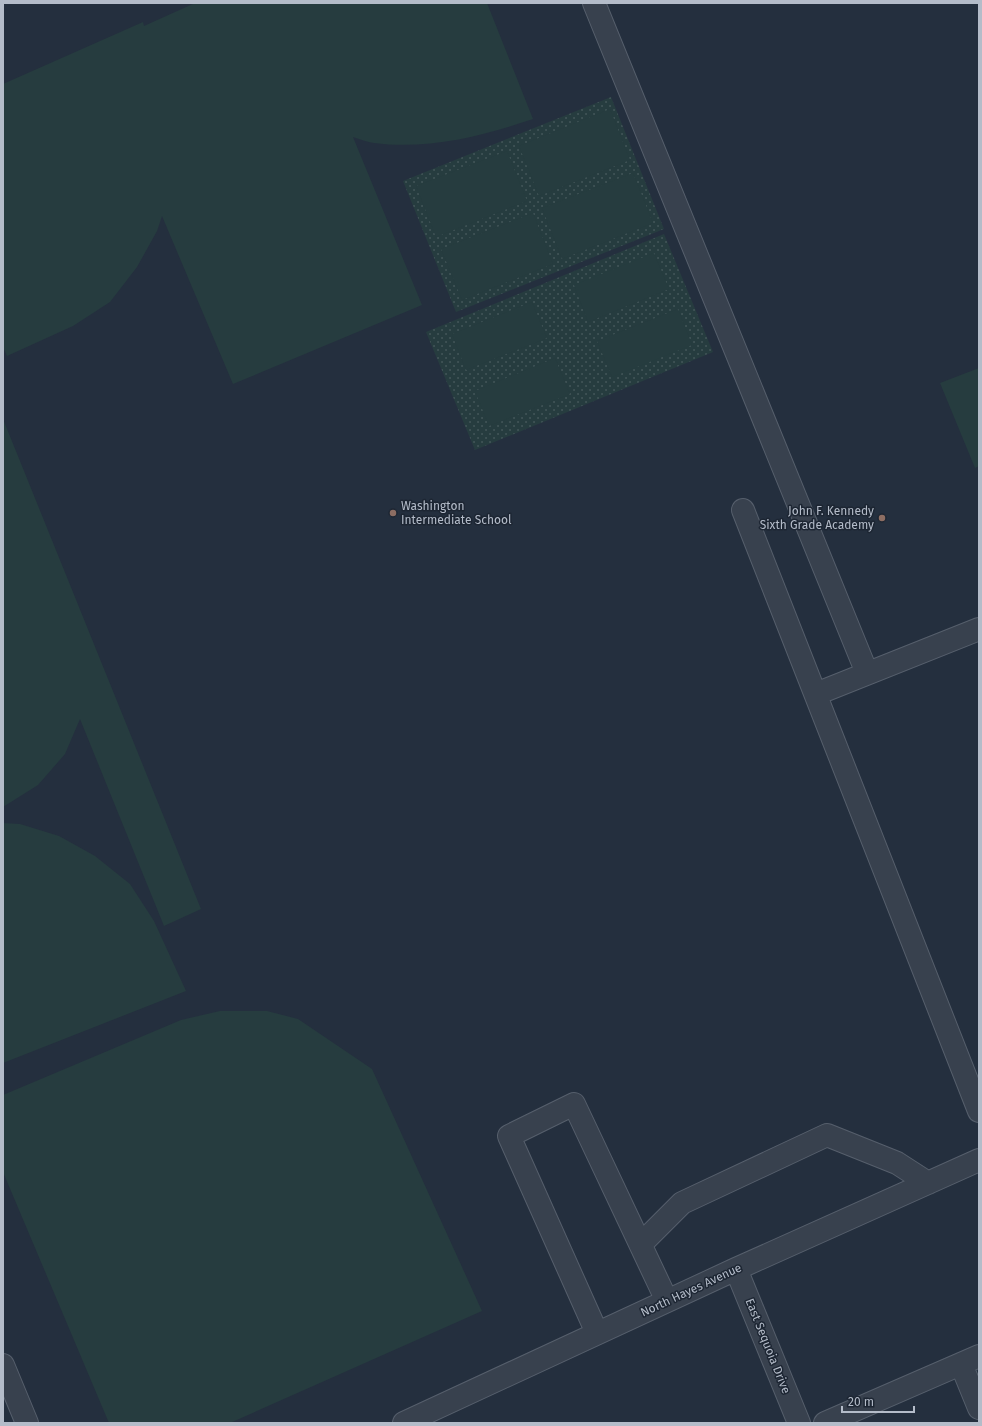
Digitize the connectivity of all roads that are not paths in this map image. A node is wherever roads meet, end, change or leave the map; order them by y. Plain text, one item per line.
1 (594, 3) edge
2 (743, 510) dead end
3 (979, 629) edge
4 (867, 673) junction
5 (816, 694) junction
6 (979, 1110) edge
7 (979, 1160) edge
8 (928, 1182) junction
9 (641, 1244) junction
10 (736, 1269) junction
11 (667, 1301) junction
12 (597, 1333) junction
13 (970, 1360) edge
14 (3, 1365) edge
15 (979, 1408) edge
16 (26, 1423) edge
17 (404, 1423) edge
18 (799, 1423) edge
19 (825, 1423) edge

1 - 4 street
2 - 5 street
3 - 4 street
4 - 5 street
5 - 6 street
7 - 8 street, North Hayes Avenue
8 - 9 street
8 - 10 street, North Hayes Avenue
9 - 11 street
9 - 12 street
10 - 11 street, North Hayes Avenue
10 - 18 street, East Sequoia Drive
11 - 12 street, North Hayes Avenue
12 - 17 street, North Hayes Avenue
13 - 15 street
13 - 19 street
14 - 16 street

